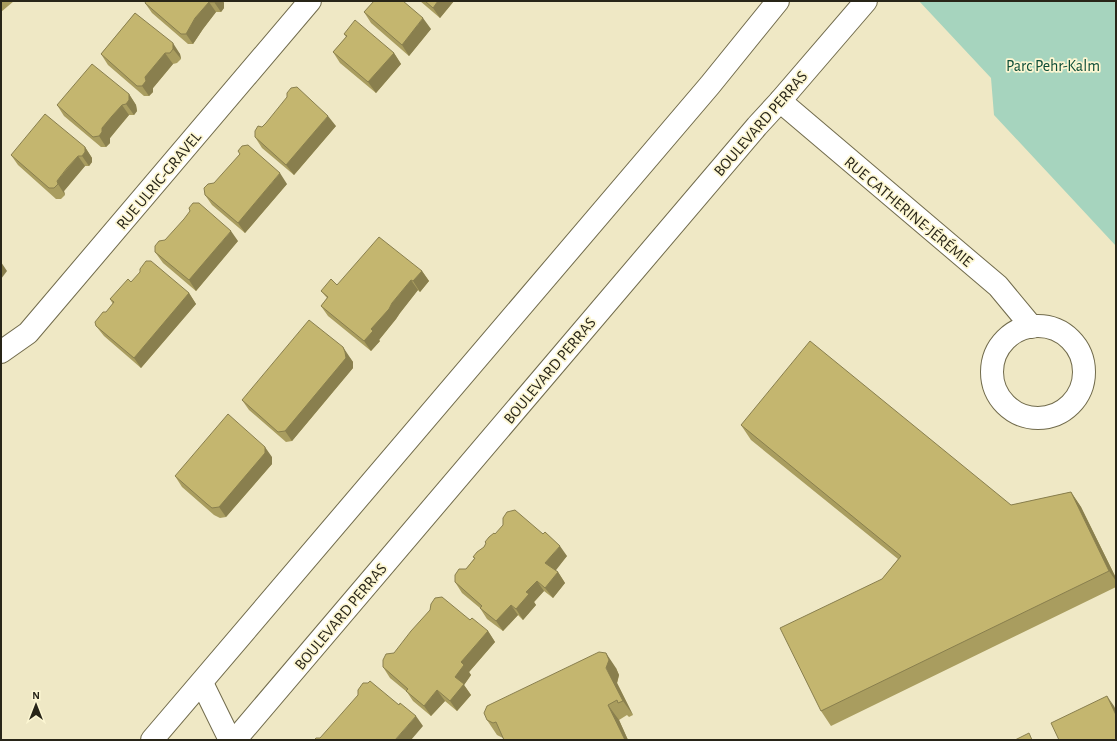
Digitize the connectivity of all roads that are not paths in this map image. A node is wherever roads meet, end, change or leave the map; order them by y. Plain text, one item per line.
1 (310, 1) edge
2 (778, 1) edge
3 (866, 1) edge
4 (780, 102) junction
5 (1032, 327) junction
6 (1, 352) edge
7 (202, 682) junction
8 (152, 740) edge
9 (230, 740) edge
10 (235, 740) edge

1 - 6 main road, RUE ULRIC-GRAVEL
2 - 7 main road
3 - 4 main road, BOULEVARD PERRAS
4 - 5 main road, RUE CATHERINE-JÉRÉMIE
4 - 10 main road, BOULEVARD PERRAS
5 - 5 main road
7 - 8 main road
7 - 9 main road

